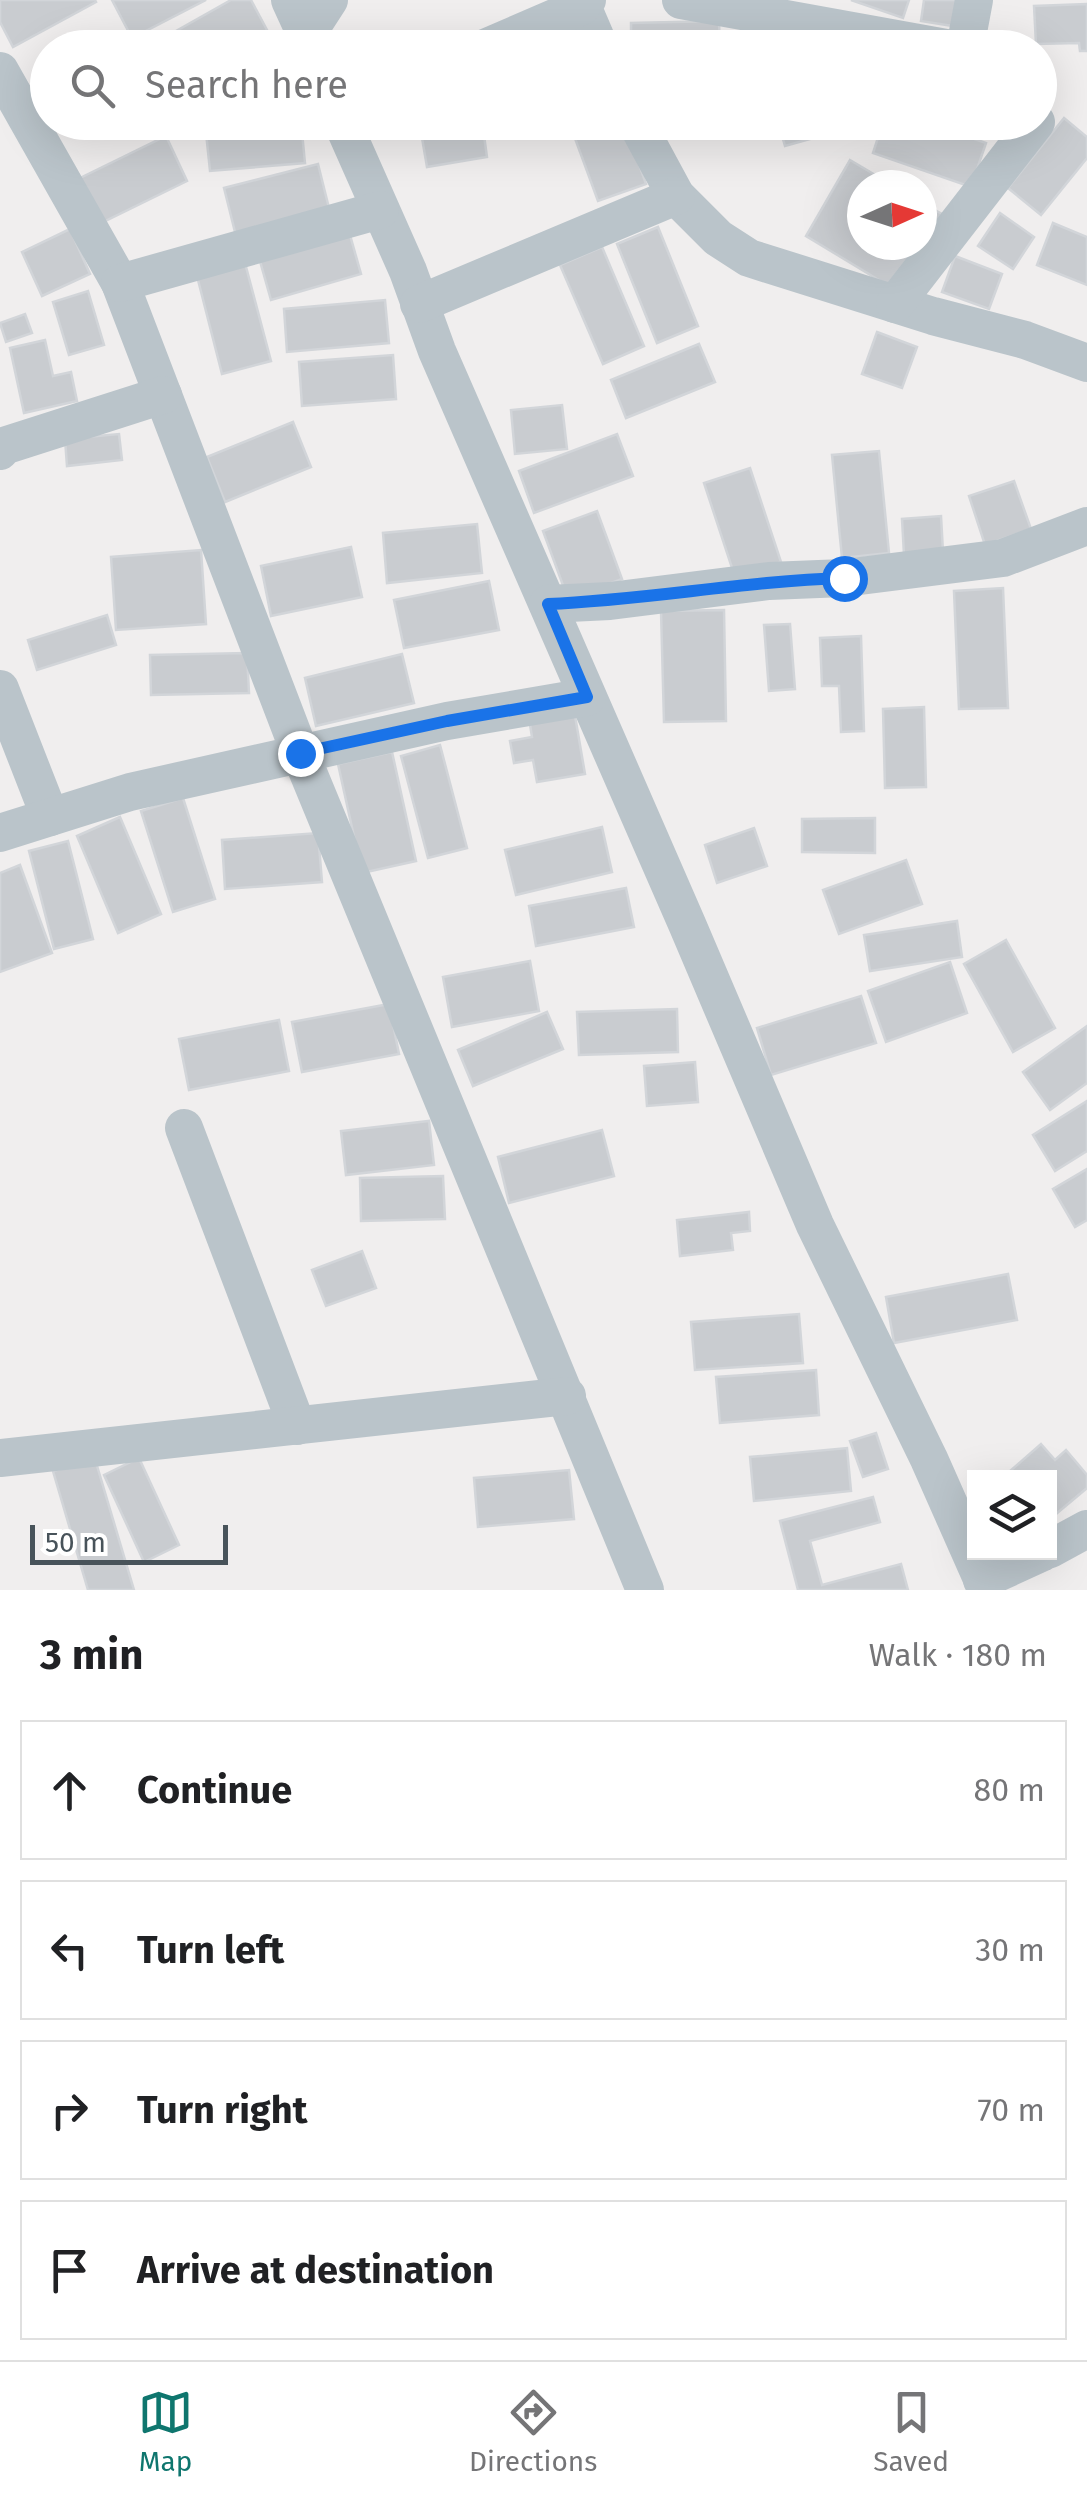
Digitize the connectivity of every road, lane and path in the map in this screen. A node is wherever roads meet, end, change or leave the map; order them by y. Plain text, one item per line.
1 (290, 0) edge
2 (329, 0) edge
3 (681, 0) edge
4 (974, 0) edge
5 (584, 3) edge
6 (305, 30) edge
7 (315, 30) edge
8 (525, 30) edge
9 (594, 30) edge
10 (847, 30) edge
11 (968, 30) edge
12 (0, 71) edge
13 (30, 124) edge
14 (39, 140) edge
15 (350, 140) edge
16 (646, 140) edge
17 (1022, 140) edge
18 (676, 196) junction
19 (380, 210) junction
20 (120, 283) junction
21 (419, 304) junction
22 (895, 304) junction
23 (1087, 363) edge
24 (163, 395) junction
25 (0, 451) edge
26 (1087, 526) edge
27 (548, 604) junction
28 (0, 690) edge
29 (587, 697) junction
30 (300, 753) junction
31 (50, 817) junction
32 (0, 833) edge
33 (184, 1128) dead end
34 (567, 1396) junction
35 (297, 1426) junction
36 (0, 1458) edge
37 (1087, 1528) edge
38 (1057, 1545) edge
39 (1030, 1560) edge
40 (984, 1585) edge
41 (645, 1590) edge

1 - 6 street
2 - 7 street
3 - 10 street
4 - 11 street
5 - 8 street
5 - 9 street
12 - 13 street
14 - 20 street
15 - 19 street
16 - 18 street
17 - 22 street
18 - 21 street
18 - 22 street
19 - 20 street
19 - 21 street
20 - 24 street
21 - 27 street
22 - 23 street
24 - 25 street
24 - 30 street
26 - 27 street
27 - 29 street
28 - 31 street
29 - 30 street
29 - 40 street
30 - 31 street
30 - 34 street
31 - 32 street
33 - 35 street
34 - 35 street
34 - 41 street
35 - 36 street
37 - 38 street
39 - 40 street

